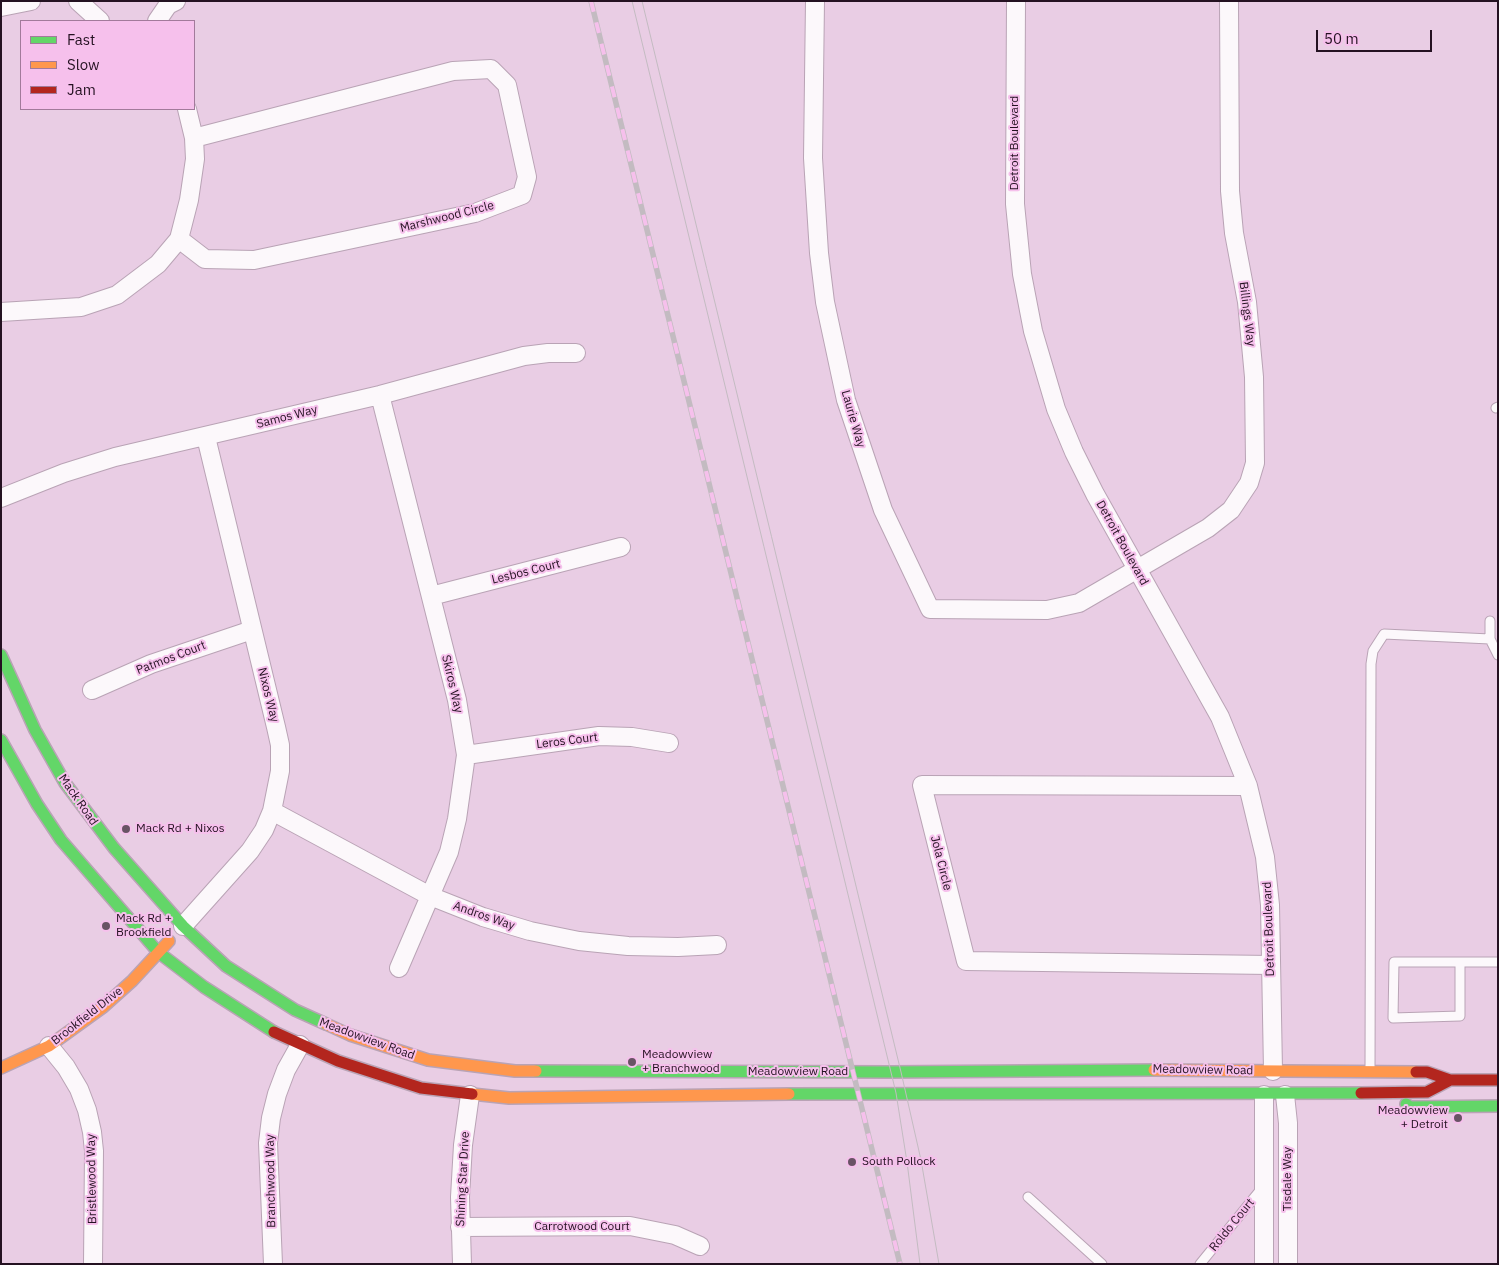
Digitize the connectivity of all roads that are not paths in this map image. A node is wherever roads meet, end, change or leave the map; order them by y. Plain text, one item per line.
1 (30, 1) edge
2 (78, 1) edge
3 (176, 1) edge
4 (814, 1) edge
5 (1016, 1) edge
6 (1229, 1) edge
7 (1, 6) edge
8 (99, 20) edge
9 (158, 20) edge
10 (187, 110) edge
11 (194, 138) junction
12 (179, 239) junction
13 (1, 312) edge
14 (576, 353) dead end
15 (380, 395) junction
16 (206, 437) junction
17 (1, 498) edge
18 (621, 547) dead end
19 (1137, 569) junction
20 (432, 596) junction
21 (1490, 622) dead end
22 (252, 630) junction
23 (1490, 639) junction
24 (1, 655) edge
25 (1498, 655) edge
26 (92, 690) dead end
27 (1, 740) edge
28 (669, 743) dead end
29 (466, 755) junction
30 (1248, 786) junction
31 (272, 811) junction
32 (430, 896) junction
33 (183, 926) junction
34 (717, 945) dead end
35 (158, 952) junction
36 (1460, 962) junction
37 (1498, 962) edge
38 (1271, 965) junction
39 (399, 968) dead end
40 (300, 1045) junction
41 (49, 1046) junction
42 (1, 1068) edge
43 (1273, 1071) junction
44 (1370, 1072) junction
45 (1450, 1080) junction
46 (1498, 1080) edge
47 (1391, 1093) junction
48 (470, 1095) junction
49 (1264, 1095) junction
50 (1285, 1095) junction
51 (1498, 1106) edge
52 (1264, 1186) junction
53 (1028, 1197) dead end
54 (460, 1226) junction
55 (700, 1246) dead end
56 (93, 1264) edge
57 (273, 1264) edge
58 (462, 1264) edge
59 (1102, 1264) edge
60 (1200, 1264) edge
61 (1264, 1264) edge
62 (1288, 1264) edge

1 - 7 street
2 - 8 street
3 - 9 street
4 - 19 street, Laurie Way
5 - 19 street, Detroit Boulevard
6 - 19 street, Billings Way
10 - 11 street
11 - 12 street
11 - 12 street, Marshwood Circle
12 - 13 street
14 - 15 street, Samos Way
15 - 16 street, Samos Way
15 - 20 street, Skiros Way
16 - 17 street, Samos Way
16 - 22 street, Nixos Way
18 - 20 street, Lesbos Court
19 - 30 street, Detroit Boulevard
20 - 29 street, Skiros Way
21 - 23 lane
22 - 26 street, Patmos Court
22 - 31 street, Nixos Way
23 - 25 lane
23 - 44 lane
24 - 33 main road, Mack Road
27 - 35 main road
28 - 29 street, Leros Court
29 - 32 street, Skiros Way
30 - 38 street, Detroit Boulevard
30 - 38 street, Jola Circle
31 - 32 street, Andros Way
31 - 33 street, Nixos Way
32 - 34 street, Andros Way
32 - 39 street, Skiros Way
33 - 35 main road, Brookfield Drive
33 - 43 main road, Meadowview Road
35 - 40 main road, Meadowview Road
35 - 41 main road, Brookfield Drive
36 - 36 lane
36 - 37 lane
38 - 43 street, Detroit Boulevard
40 - 48 main road, Meadowview Road
40 - 57 street, Branchwood Way
41 - 42 main road, Brookfield Drive
41 - 56 street, Bristlewood Way
43 - 44 main road, Meadowview Road
43 - 49 main road
43 - 50 main road
44 - 45 main road, Meadowview Road
45 - 46 main road, Meadowview Road
45 - 47 main road, Meadowview Road
47 - 50 main road, Meadowview Road
47 - 51 main road
48 - 49 main road, Meadowview Road
48 - 54 street, Shining Star Drive
49 - 50 main road, Meadowview Road
49 - 52 street, Tisdale Way
50 - 62 street, Tisdale Way
52 - 60 lane, Roldo Court
52 - 61 street, Tisdale Way
53 - 59 lane
54 - 55 street, Carrotwood Court
54 - 58 street, Shining Star Drive

